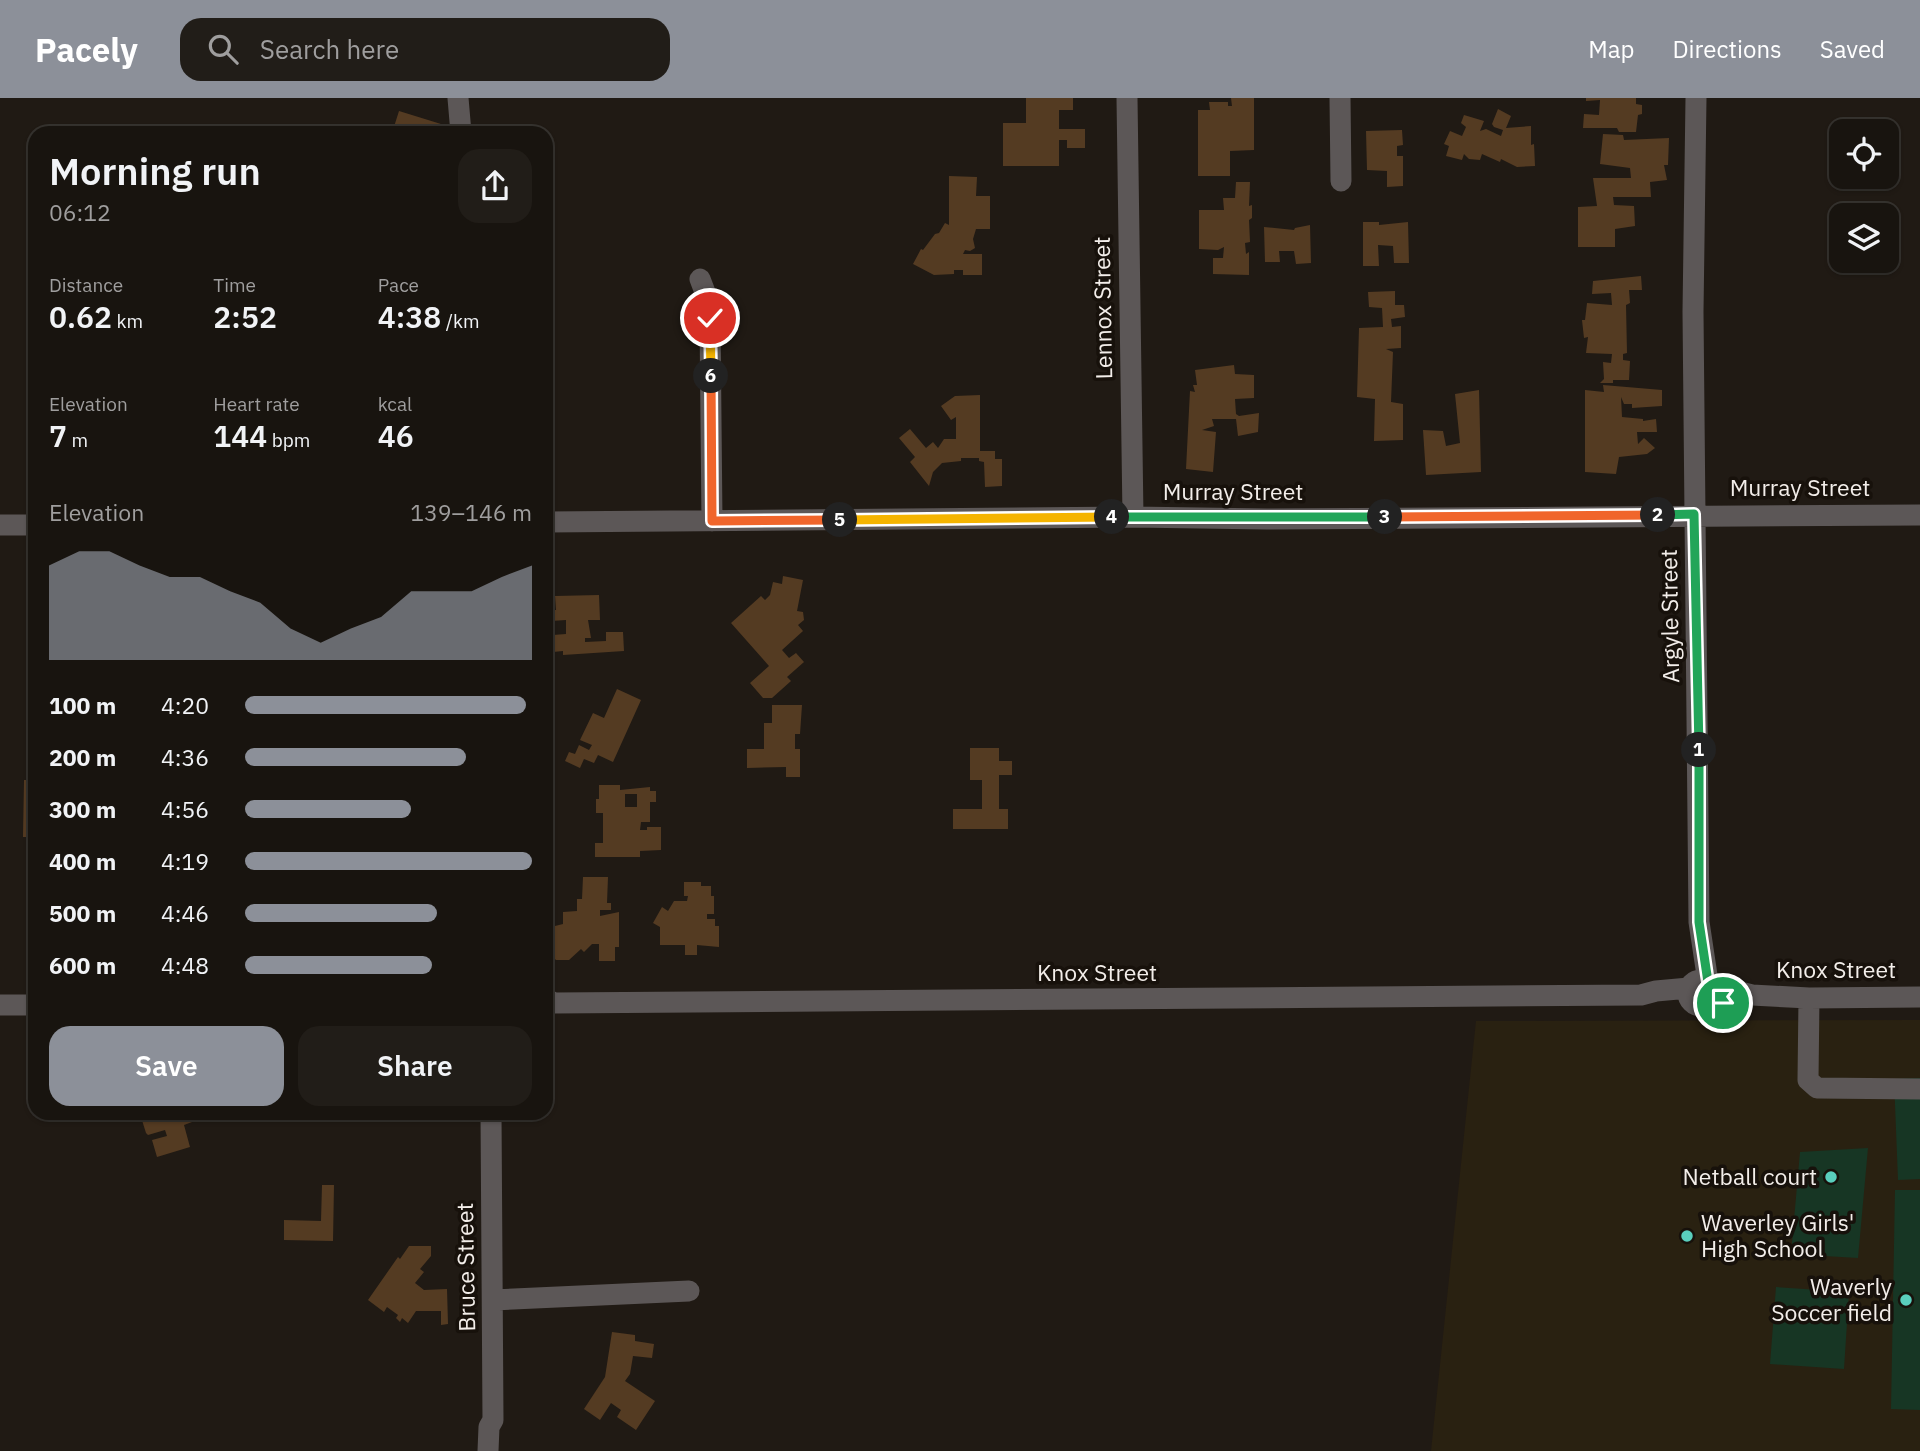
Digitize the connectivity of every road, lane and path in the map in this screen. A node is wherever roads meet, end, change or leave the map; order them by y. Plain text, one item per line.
1 (457, 98) edge
2 (1128, 98) edge
3 (1340, 98) edge
4 (1696, 98) edge
5 (460, 126) edge
6 (1340, 181) dead end
7 (700, 279) dead end
8 (1694, 514) junction
9 (1920, 515) edge
10 (1133, 517) junction
11 (712, 521) junction
12 (553, 522) edge
13 (0, 525) edge
14 (28, 525) edge
15 (1699, 990) junction
16 (1920, 997) edge
17 (1809, 998) junction
18 (553, 1003) edge
19 (0, 1005) edge
20 (28, 1005) edge
21 (1920, 1089) edge
22 (491, 1120) edge
23 (689, 1291) dead end
24 (493, 1300) junction
25 (493, 1420) junction
26 (488, 1451) edge
27 (500, 1451) edge

1 - 5 street
2 - 10 street, Lennox Street
3 - 6 street
4 - 8 street, Argyle Street
7 - 11 street
8 - 9 street, Murray Street
8 - 10 street, Murray Street
8 - 15 street, Argyle Street
10 - 11 street, Murray Street
11 - 12 street, Murray Street
13 - 14 street
15 - 17 street, Knox Street
15 - 18 street, Knox Street
16 - 17 street, Knox Street
17 - 21 street
19 - 20 street
22 - 24 street, Bruce Street
23 - 24 street
24 - 25 street, Bruce Street
25 - 26 street, Bruce Street
25 - 27 street, Bruce Street

